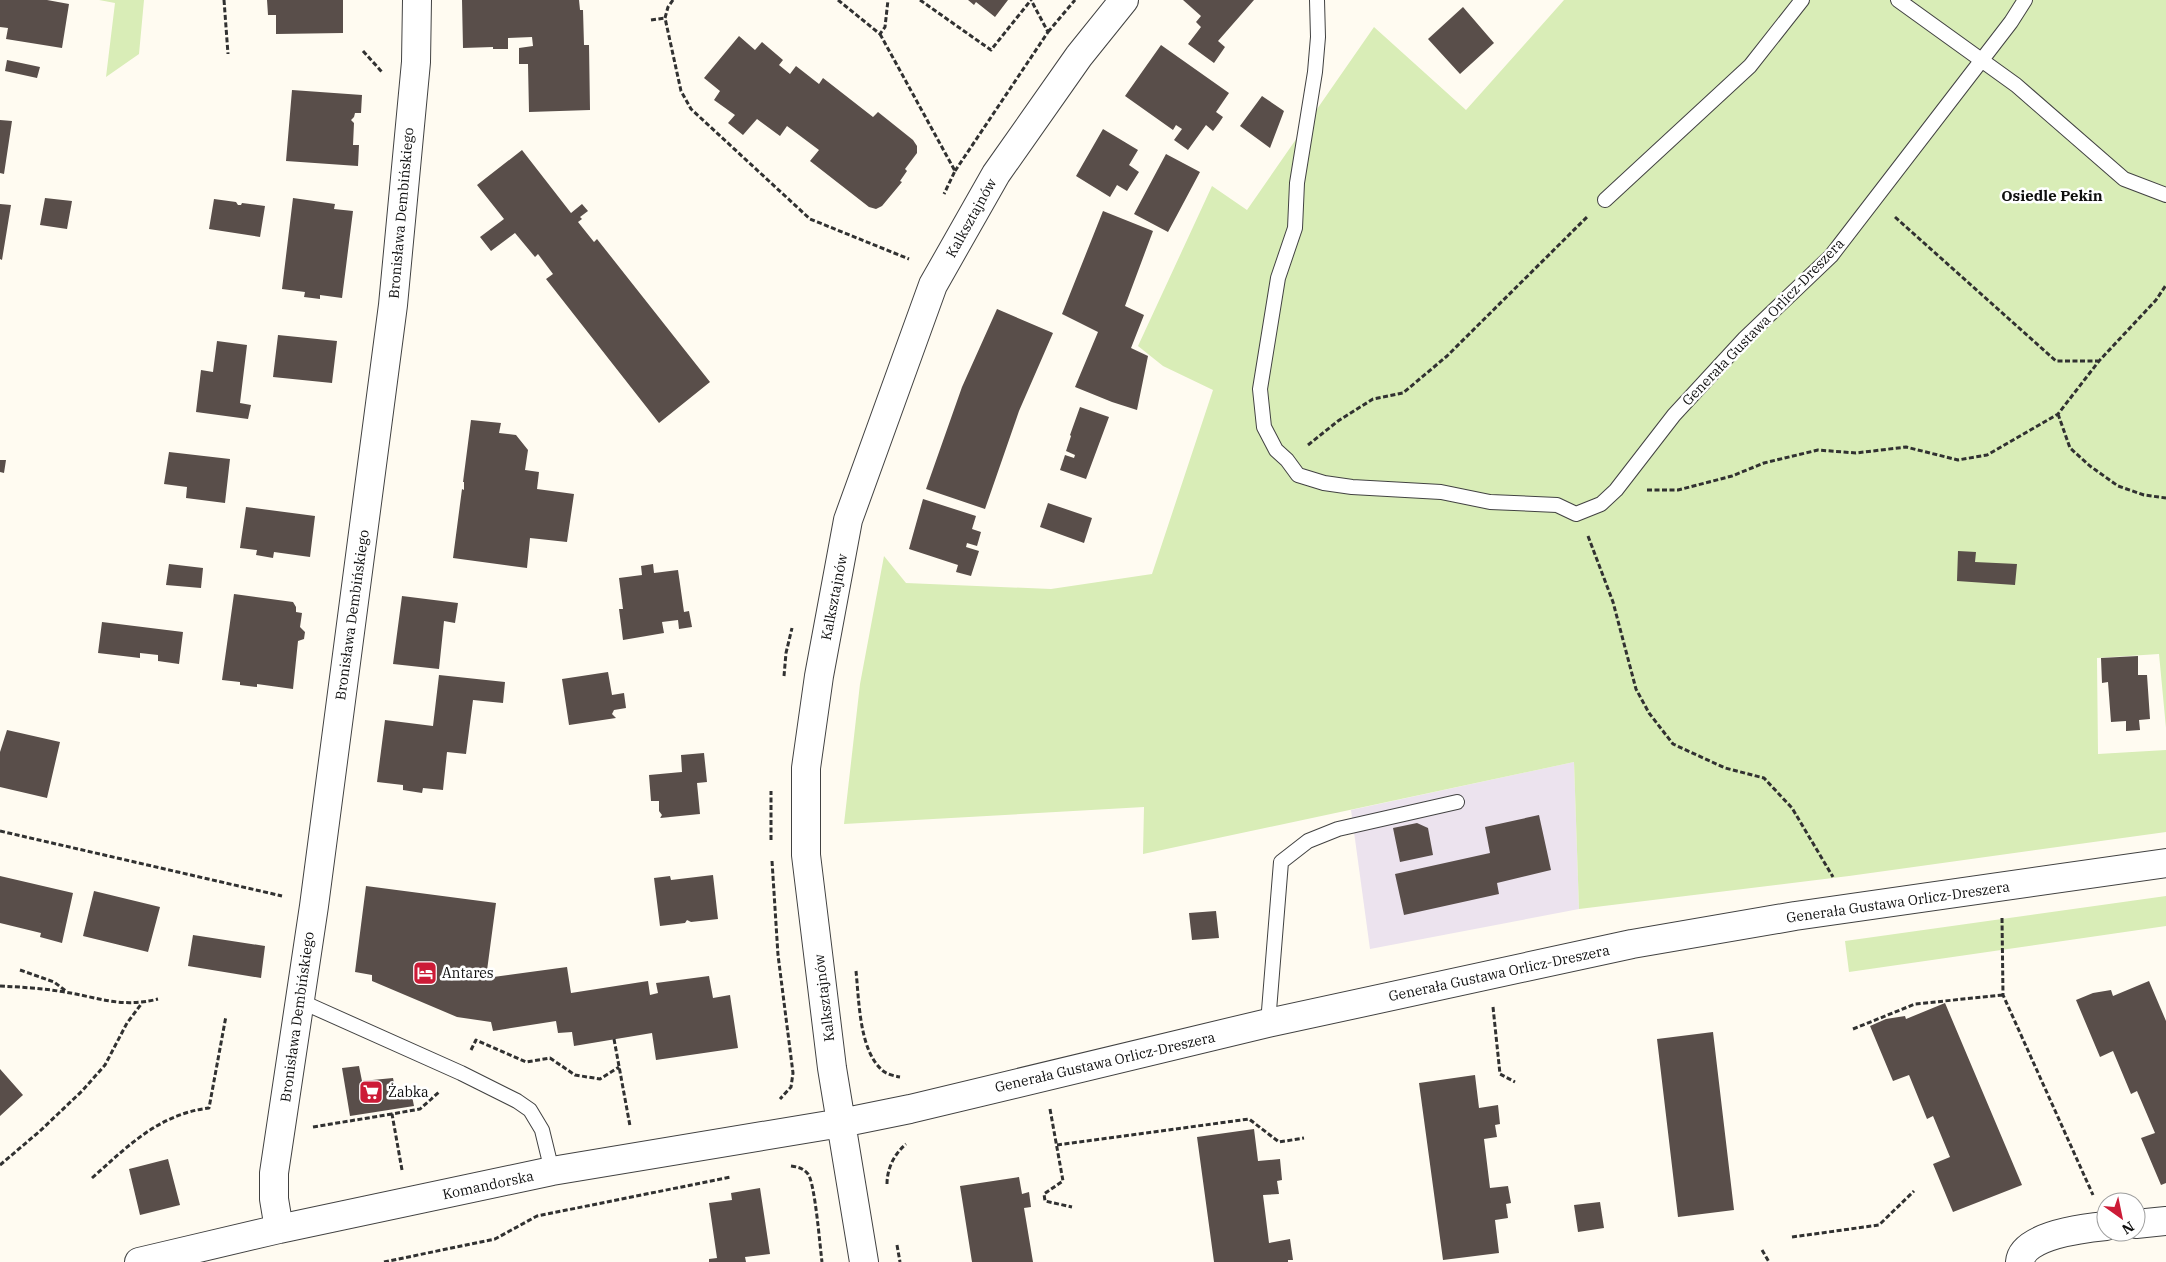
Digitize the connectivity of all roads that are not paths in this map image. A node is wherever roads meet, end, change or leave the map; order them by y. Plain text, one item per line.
1 (417, 0) edge
2 (1124, 0) edge
3 (1317, 0) edge
4 (1802, 0) edge
5 (1898, 0) edge
6 (2025, 0) edge
7 (1982, 58) junction
8 (2166, 195) edge
9 (1605, 200) road end
10 (1457, 802) dead end
11 (2166, 863) edge
12 (300, 1001) junction
13 (1268, 1023) junction
14 (841, 1123) junction
15 (552, 1172) junction
16 (2166, 1221) edge
17 (2146, 1223) edge
18 (279, 1228) junction
19 (2096, 1228) edge
20 (139, 1262) edge
21 (864, 1262) edge
22 (2020, 1262) edge

1 - 12 street, Bronisława Dembińskiego
2 - 14 street, Kalksztajnów
3 - 7 lane, Generała Gustawa Orlicz-Dreszera
4 - 9 lane
5 - 7 lane
6 - 7 lane, Generała Gustawa Orlicz-Dreszera
7 - 8 lane
10 - 13 lane
11 - 13 street, Generała Gustawa Orlicz-Dreszera
12 - 15 lane
12 - 18 street, Bronisława Dembińskiego
13 - 14 street, Generała Gustawa Orlicz-Dreszera
14 - 15 street, Komandorska
14 - 21 street, Kalksztajnów
15 - 18 street, Komandorska
16 - 17 street
18 - 20 street, Komandorska
19 - 22 street

